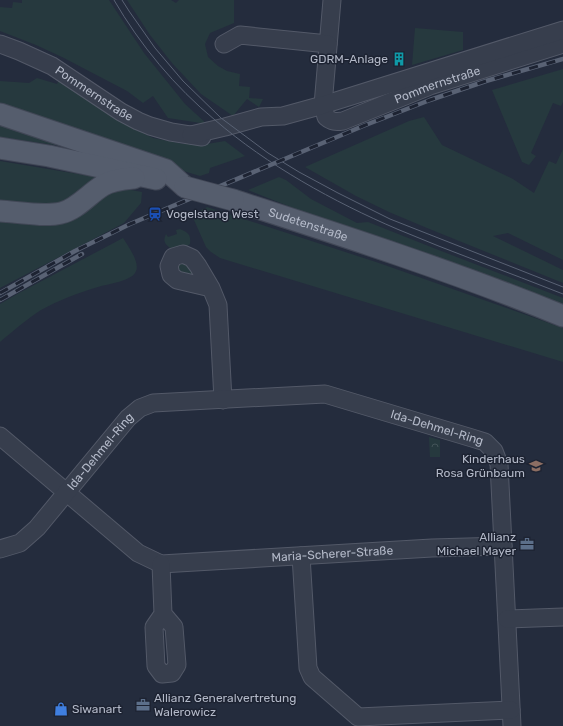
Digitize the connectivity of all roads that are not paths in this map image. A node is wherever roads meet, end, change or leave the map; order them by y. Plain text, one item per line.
1 (332, 0) edge
2 (563, 30) edge
3 (0, 44) edge
4 (224, 44) dead end
5 (328, 44) junction
6 (563, 44) edge
7 (323, 105) junction
8 (0, 114) edge
9 (0, 148) edge
10 (145, 176) junction
11 (185, 187) junction
12 (0, 211) edge
13 (211, 288) dead end
14 (563, 316) edge
15 (222, 400) junction
16 (0, 436) edge
17 (66, 492) junction
18 (503, 546) junction
19 (0, 548) edge
20 (301, 556) junction
21 (161, 564) junction
22 (163, 614) dead end
23 (563, 617) edge
24 (507, 619) junction
25 (512, 718) edge

1 - 5 street
2 - 7 street, Pommernstraße
3 - 7 street, Pommernstraße
4 - 5 street
5 - 7 street
6 - 7 street, Pommernstraße
8 - 11 main road
9 - 10 main road, Sudetenstraße
10 - 11 main road, Sudetenstraße
10 - 12 main road
11 - 14 main road, Sudetenstraße, bridge
13 - 15 street
15 - 17 street, Ida-Dehmel-Ring
15 - 18 street, Ida-Dehmel-Ring
16 - 17 street, Maria-Scherer-Straße
17 - 19 street, Ida-Dehmel-Ring
17 - 21 street, Maria-Scherer-Straße
18 - 20 street, Maria-Scherer-Straße
18 - 24 street, Ida-Dehmel-Ring
20 - 21 street, Maria-Scherer-Straße
20 - 25 street
21 - 22 street
23 - 24 street
24 - 25 street, Ida-Dehmel-Ring

